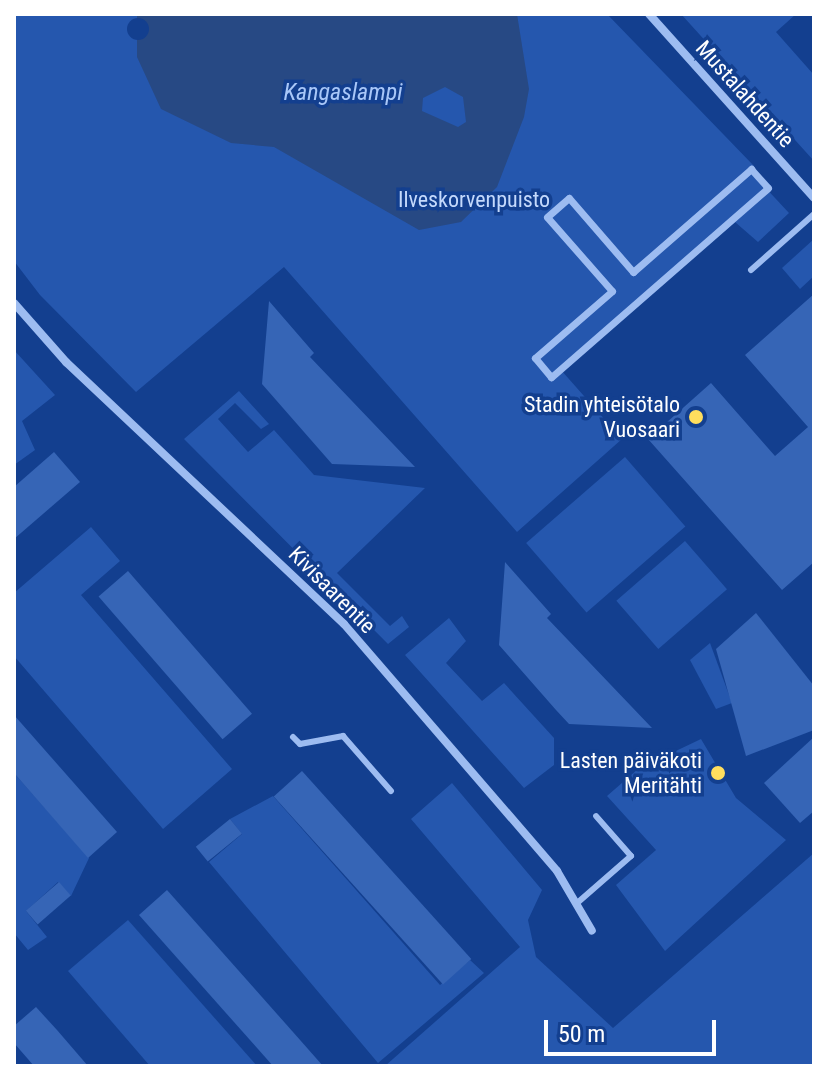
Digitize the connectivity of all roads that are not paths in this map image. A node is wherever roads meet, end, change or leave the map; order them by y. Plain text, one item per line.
1 (649, 14) edge
2 (569, 198) joint
3 (814, 198) edge
4 (814, 214) edge
5 (751, 270) dead end
6 (14, 303) edge
7 (293, 737) dead end
8 (391, 791) dead end
9 (596, 816) dead end
10 (576, 904) junction
11 (592, 931) dead end

1 - 3 street, Mustalahdentie
2 - 2 street
4 - 5 lane
6 - 10 street, Kivisaarentie
7 - 8 lane
9 - 10 lane
10 - 11 street, Kivisaarentie

